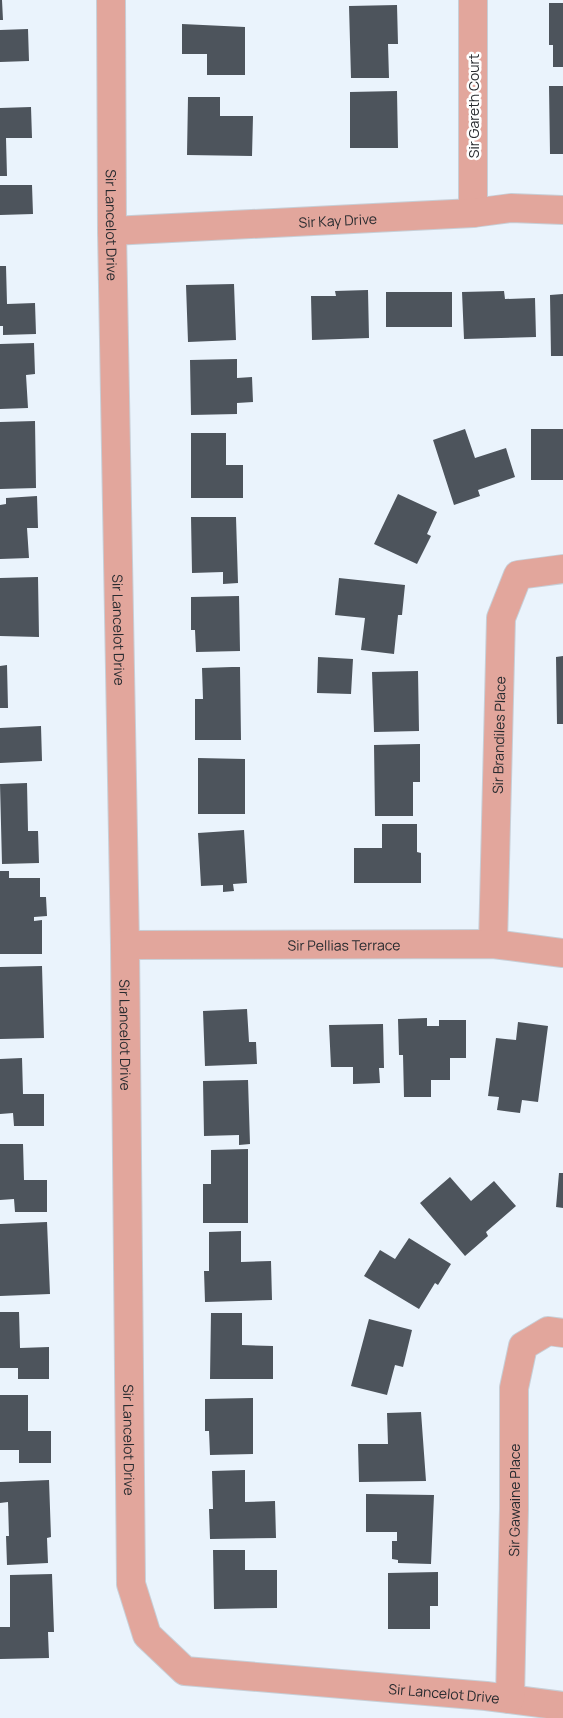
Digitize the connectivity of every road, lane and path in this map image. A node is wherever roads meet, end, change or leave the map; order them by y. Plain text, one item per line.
1 (111, 0) edge
2 (473, 0) edge
3 (563, 210) edge
4 (473, 213) junction
5 (112, 231) junction
6 (563, 569) edge
7 (493, 944) junction
8 (125, 945) junction
9 (563, 952) edge
10 (563, 1333) edge
11 (510, 1699) junction
12 (563, 1706) edge

1 - 5 street, Sir Lancelot Drive
2 - 4 street, Sir Gareth Court
3 - 4 street, Sir Kay Drive
4 - 5 street, Sir Kay Drive
5 - 8 street, Sir Lancelot Drive
6 - 7 street, Sir Brandiles Place
7 - 8 street, Sir Pellias Terrace
7 - 9 street, Sir Pellias Terrace
8 - 11 street, Sir Lancelot Drive
10 - 11 street, Sir Gawaine Place
11 - 12 street, Sir Lancelot Drive

